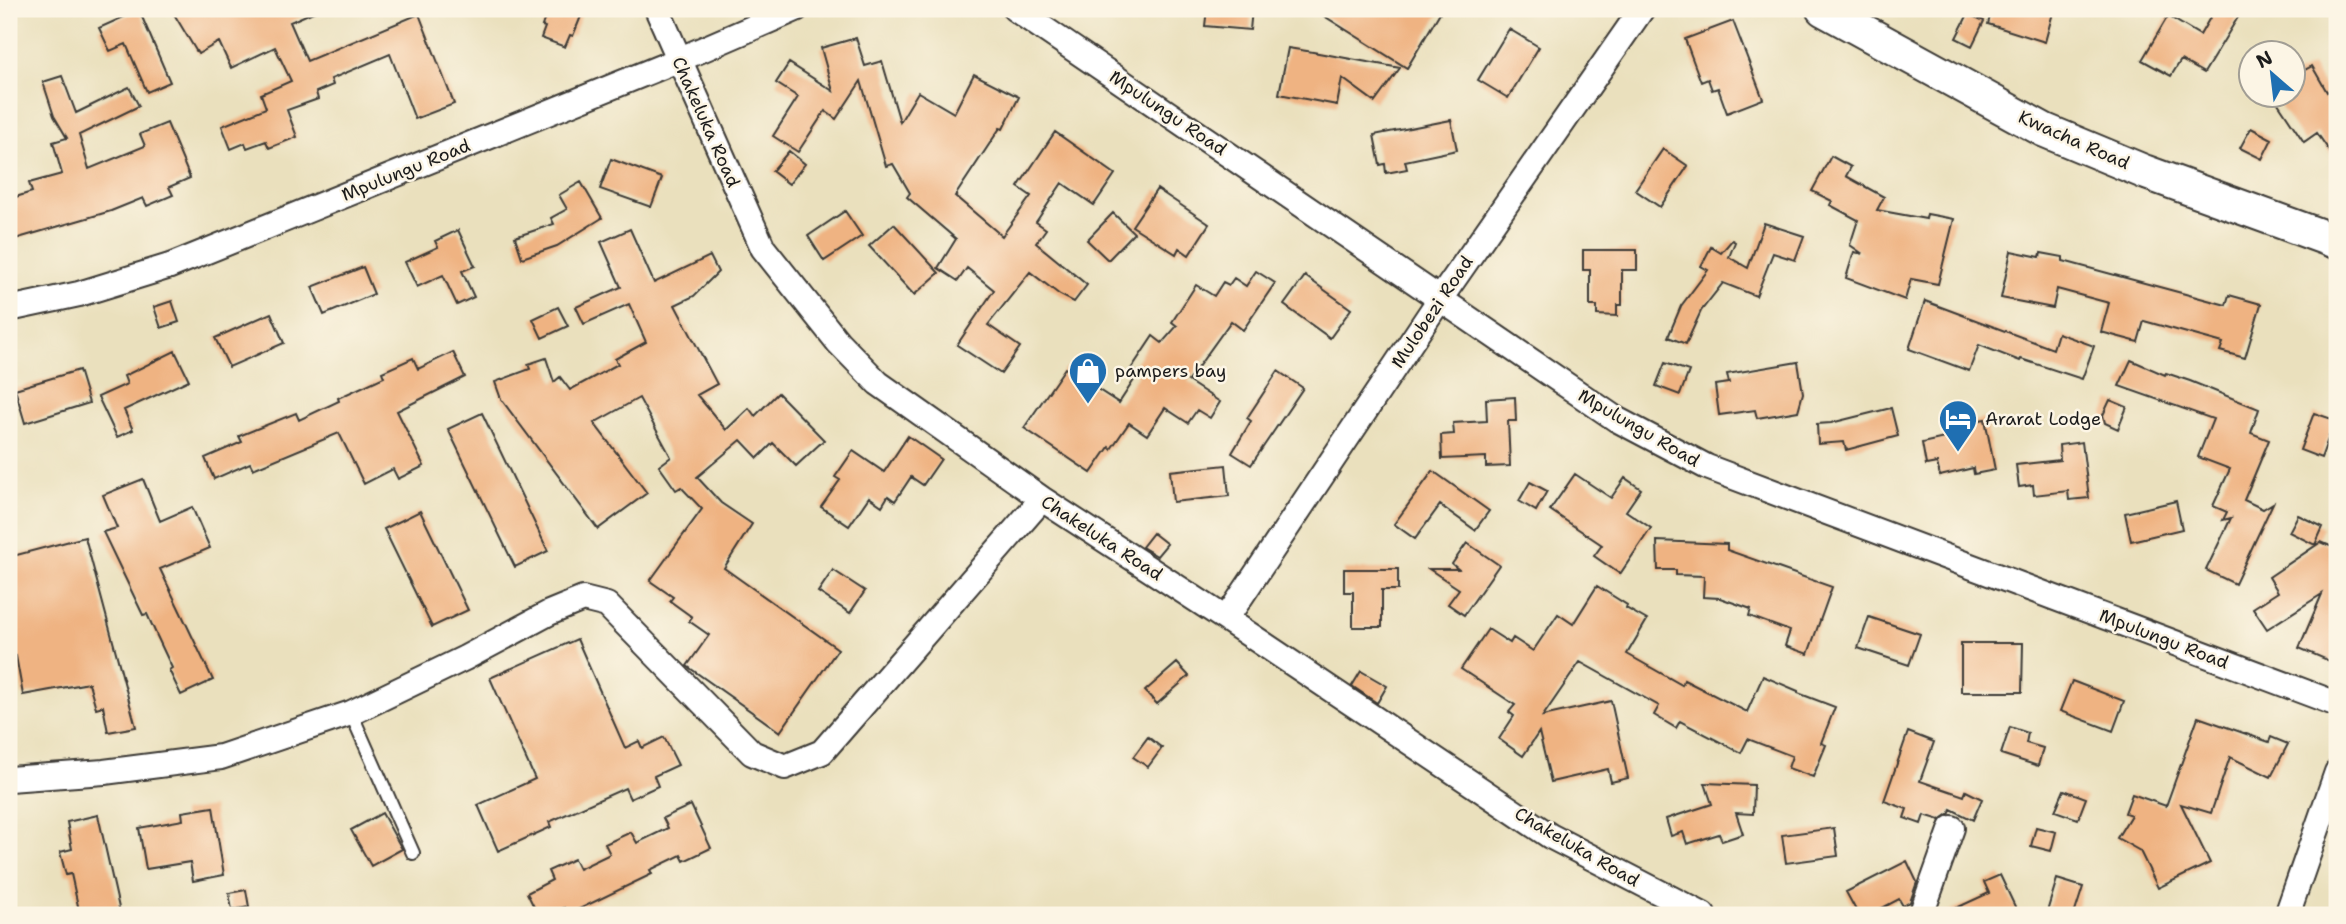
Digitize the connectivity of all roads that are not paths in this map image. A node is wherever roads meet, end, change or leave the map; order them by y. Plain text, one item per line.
1 (657, 9) edge
2 (796, 9) edge
3 (1016, 9) edge
4 (1642, 9) edge
5 (1823, 9) edge
6 (678, 60) junction
7 (2337, 242) edge
8 (1440, 299) junction
9 (9, 309) edge
10 (1042, 499) junction
11 (1226, 619) junction
12 (2337, 704) edge
13 (351, 713) junction
14 (2337, 772) edge
15 (9, 779) edge
16 (1952, 828) dead end
17 (413, 853) dead end
18 (1703, 915) edge
19 (1921, 915) edge
20 (2287, 915) edge

1 - 6 street, Chakeluka Road
2 - 6 street, Mpulungu Road
3 - 8 street, Mpulungu Road
4 - 8 street, Mulobezi Road
5 - 7 main road, Kwacha Road
6 - 9 street, Mpulungu Road
6 - 10 street, Chakeluka Road
8 - 11 street, Mulobezi Road
8 - 12 street, Mpulungu Road
10 - 11 street, Chakeluka Road
10 - 13 street
11 - 18 street, Chakeluka Road
13 - 15 street
13 - 17 lane
14 - 20 street
16 - 19 street

